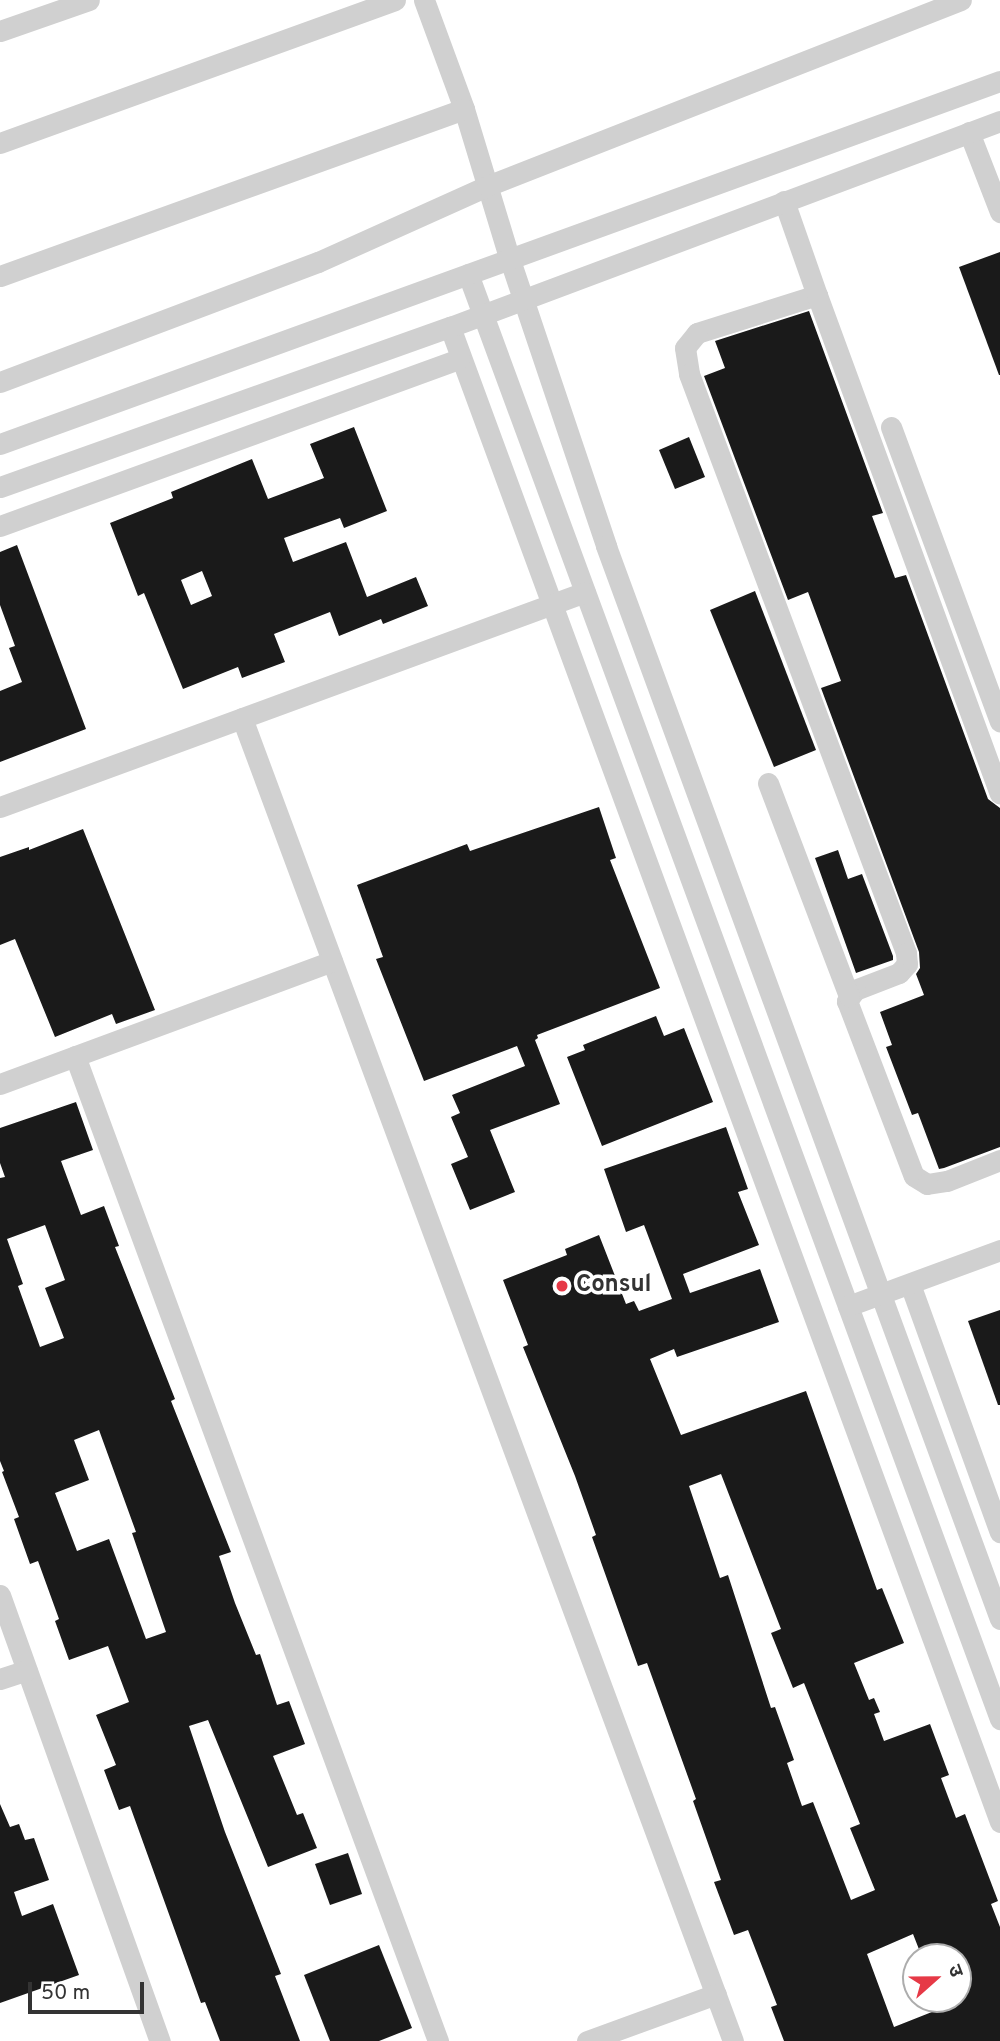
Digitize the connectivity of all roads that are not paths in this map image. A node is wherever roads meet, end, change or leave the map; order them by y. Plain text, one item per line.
1 (89, 0) edge
2 (395, 0) edge
3 (961, 0) edge
4 (429, 1) edge
5 (0, 31) edge
6 (1000, 81) edge
7 (464, 109) junction
8 (1000, 121) edge
9 (970, 132) junction
10 (0, 143) edge
11 (487, 186) junction
12 (784, 201) junction
13 (1000, 212) edge
14 (510, 260) junction
15 (468, 274) junction
16 (0, 276) edge
17 (817, 295) junction
18 (523, 299) junction
19 (482, 314) junction
20 (450, 327) junction
21 (460, 359) junction
22 (0, 382) edge
23 (891, 427) dead end
24 (0, 444) edge
25 (0, 487) edge
26 (0, 526) edge
27 (606, 546) junction
28 (572, 558) junction
29 (585, 592) junction
30 (551, 605) junction
31 (243, 718) junction
32 (1000, 721) edge
33 (768, 783) dead end
34 (1000, 794) edge
35 (0, 807) edge
36 (332, 961) junction
37 (849, 996) junction
38 (75, 1056) junction
39 (0, 1084) edge
40 (1000, 1160) edge
41 (1000, 1250) edge
42 (910, 1284) junction
43 (882, 1294) junction
44 (848, 1307) junction
45 (1000, 1532) edge
46 (0, 1595) edge
47 (1000, 1619) edge
48 (27, 1670) junction
49 (0, 1679) edge
50 (1000, 1719) edge
51 (1000, 1822) edge
52 (716, 1994) junction
53 (160, 2041) edge
54 (438, 2041) edge
55 (587, 2041) edge
56 (733, 2041) edge

1 - 5 street
2 - 10 street
3 - 11 street
4 - 7 street
6 - 14 street
7 - 11 street
7 - 16 street
8 - 9 street
9 - 12 street
9 - 13 street
11 - 14 street
11 - 22 street
12 - 17 street
12 - 18 street
14 - 15 street
14 - 18 street
15 - 19 street
15 - 24 street
17 - 34 street
17 - 37 street
18 - 19 street
18 - 27 street
19 - 20 street
19 - 28 street
20 - 21 street
20 - 25 street
21 - 26 street
21 - 30 street
23 - 32 street
27 - 28 street
27 - 43 street
28 - 29 street
29 - 30 street
29 - 44 street
30 - 31 street
30 - 51 street
31 - 35 street
31 - 36 street
33 - 37 street
36 - 38 street
36 - 52 street
37 - 40 street
38 - 39 street
38 - 54 street
41 - 42 street
42 - 43 street
42 - 45 street
43 - 44 street
43 - 47 street
44 - 50 street
46 - 48 street
48 - 49 street
48 - 53 street
52 - 55 street
52 - 56 street

